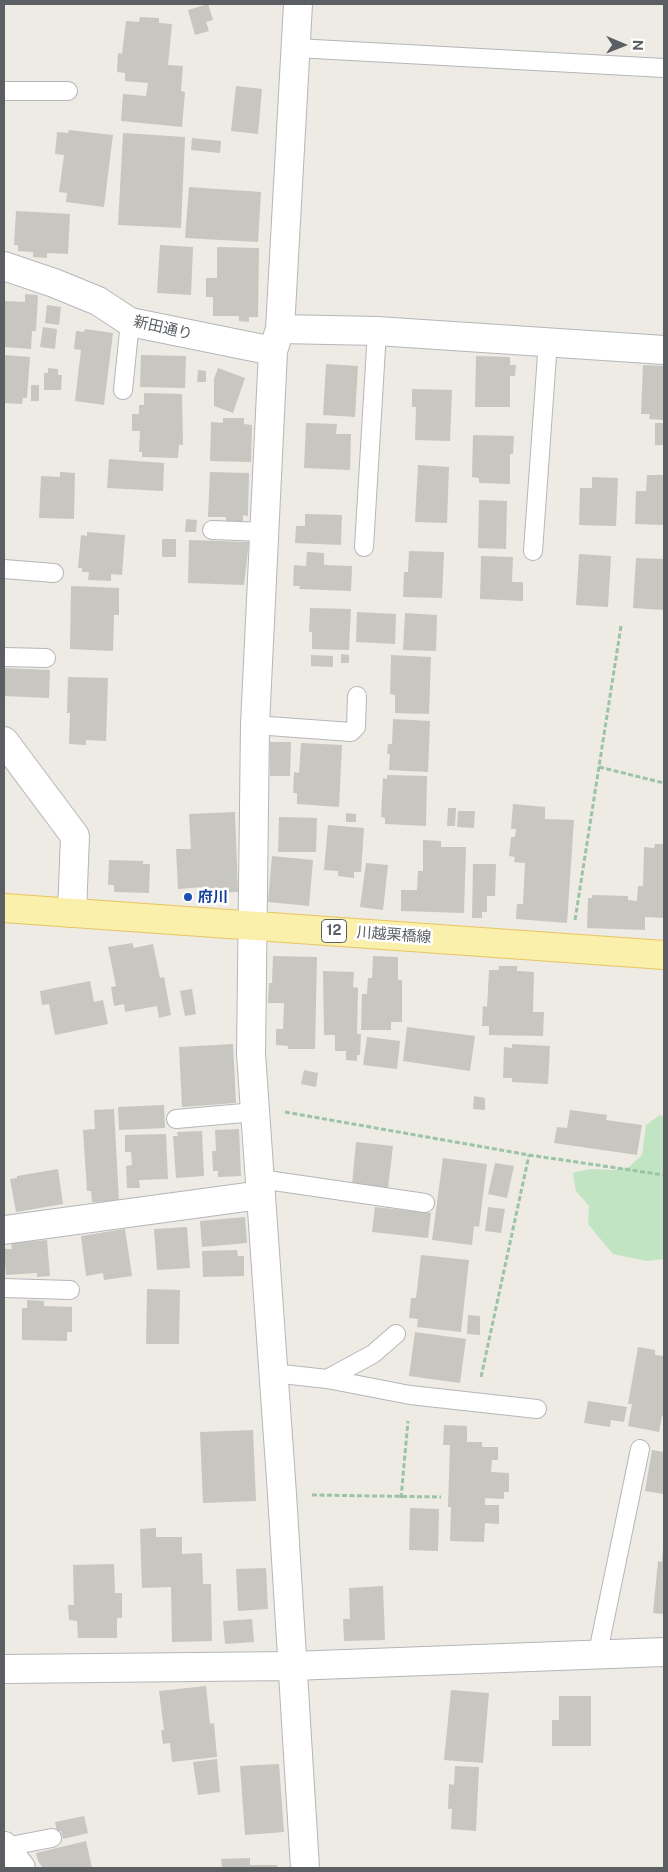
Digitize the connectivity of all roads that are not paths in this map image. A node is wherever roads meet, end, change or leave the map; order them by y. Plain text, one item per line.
1 (298, 4) edge
2 (296, 48) junction
3 (664, 68) edge
4 (4, 91) edge
5 (68, 91) dead end
6 (4, 266) edge
7 (130, 322) junction
8 (377, 331) junction
9 (277, 340) junction
10 (548, 341) junction
11 (664, 350) edge
12 (123, 390) dead end
13 (212, 530) dead end
14 (264, 532) junction
15 (364, 547) dead end
16 (534, 551) dead end
17 (4, 569) edge
18 (54, 573) dead end
19 (4, 657) edge
20 (46, 658) dead end
21 (357, 696) dead end
22 (255, 725) junction
23 (4, 741) edge
24 (4, 908) edge
25 (72, 913) junction
26 (251, 925) junction
27 (664, 955) edge
28 (255, 1112) junction
29 (176, 1119) dead end
30 (260, 1187) junction
31 (425, 1203) dead end
32 (4, 1230) edge
33 (4, 1288) edge
34 (70, 1290) dead end
35 (396, 1334) dead end
36 (273, 1373) junction
37 (327, 1379) junction
38 (537, 1409) dead end
39 (640, 1449) dead end
40 (598, 1652) junction
41 (664, 1652) edge
42 (292, 1666) junction
43 (4, 1668) edge
44 (52, 1838) dead end
45 (10, 1854) edge
46 (305, 1868) edge

1 - 2 street
2 - 3 lane
2 - 9 street
4 - 5 lane
6 - 7 street, 新田通り
7 - 9 street, 新田通り
7 - 12 lane
8 - 9 street, 新田通り
8 - 10 street, 新田通り
8 - 15 lane
9 - 14 street
10 - 11 street, 新田通り
10 - 16 lane
13 - 14 lane
14 - 22 street
17 - 18 lane
19 - 20 lane
21 - 22 lane
22 - 26 street
23 - 25 street
24 - 25 main road, 川越栗橋線 / 12
25 - 26 main road, 川越栗橋線 / 12
26 - 27 main road, 川越栗橋線 / 12
26 - 28 street
28 - 29 lane
28 - 30 street
30 - 31 lane
30 - 32 street
30 - 36 street
33 - 34 lane
35 - 37 lane
36 - 37 lane
36 - 42 street
37 - 38 lane
39 - 40 lane
40 - 41 street
40 - 42 street
42 - 43 street
42 - 46 street
44 - 45 lane

